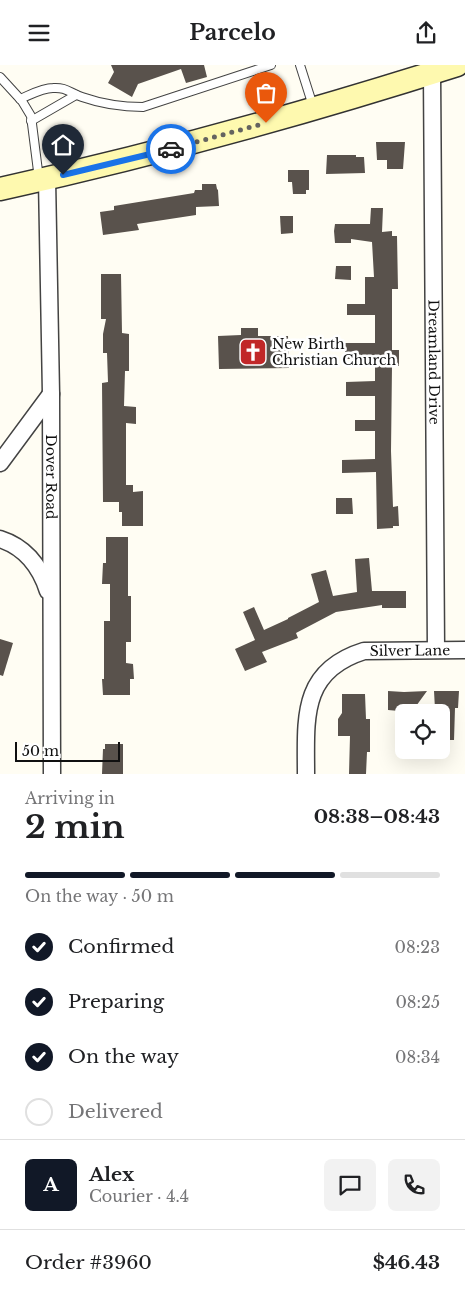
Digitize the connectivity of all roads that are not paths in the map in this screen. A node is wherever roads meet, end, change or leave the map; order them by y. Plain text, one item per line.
1 (272, 65) edge
2 (300, 65) edge
3 (457, 65) edge
4 (432, 73) junction
5 (0, 77) edge
6 (76, 95) junction
7 (20, 99) junction
8 (314, 109) junction
9 (31, 121) junction
10 (43, 180) junction
11 (0, 189) edge
12 (51, 394) junction
13 (0, 463) edge
14 (0, 539) edge
15 (51, 603) junction
16 (436, 649) junction
17 (465, 650) edge
18 (52, 774) edge
19 (306, 774) edge

1 - 6 lane
2 - 8 lane
3 - 4 main road
4 - 8 main road
4 - 16 street, Dreamland Drive
5 - 7 lane
6 - 7 lane
6 - 9 lane
7 - 9 lane
8 - 10 main road
9 - 10 lane
10 - 11 main road
10 - 12 street, Dover Road
12 - 13 street
12 - 15 street, Dover Road
14 - 15 street
15 - 18 street, Dover Road
16 - 17 street, Silver Lane
16 - 19 street, Silver Lane

